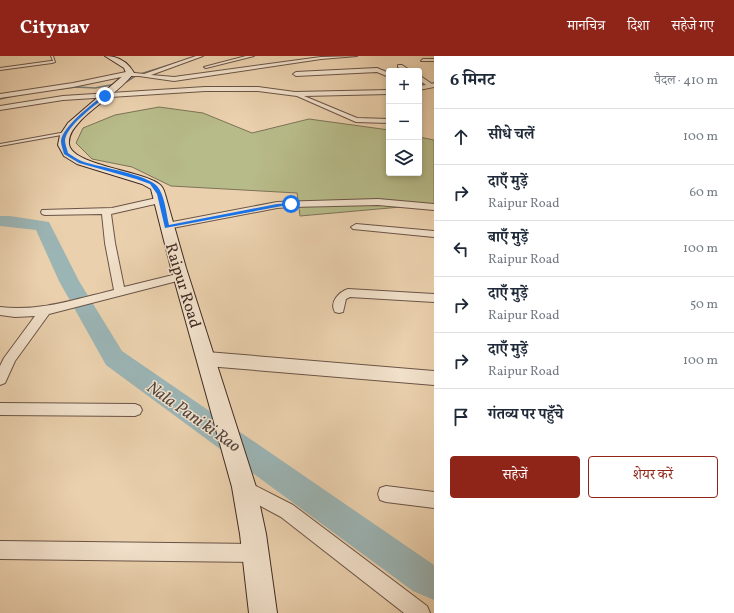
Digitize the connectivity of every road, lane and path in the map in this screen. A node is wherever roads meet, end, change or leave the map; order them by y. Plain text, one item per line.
1 (52, 56) edge
2 (111, 56) edge
3 (201, 56) edge
4 (228, 56) edge
5 (252, 56) edge
6 (298, 56) edge
7 (355, 56) edge
8 (310, 59) junction
9 (238, 60) junction
10 (423, 60) dead end
11 (434, 60) edge
12 (346, 62) dead end
13 (400, 66) dead end
14 (339, 67) dead end
15 (200, 68) dead end
16 (255, 68) junction
17 (403, 68) edge
18 (0, 69) edge
19 (171, 72) dead end
20 (344, 72) junction
21 (296, 74) dead end
22 (386, 74) edge
23 (144, 75) junction
24 (128, 76) junction
25 (422, 79) edge
26 (433, 85) edge
27 (422, 87) edge
28 (386, 92) edge
29 (107, 94) junction
30 (295, 94) junction
31 (0, 96) edge
32 (0, 108) edge
33 (386, 122) edge
34 (66, 133) junction
35 (0, 145) edge
36 (161, 200) junction
37 (434, 207) edge
38 (106, 211) junction
39 (45, 212) dead end
40 (167, 226) junction
41 (356, 227) dead end
42 (434, 234) edge
43 (181, 277) junction
44 (120, 292) junction
45 (434, 298) edge
46 (339, 309) dead end
47 (0, 311) edge
48 (45, 311) junction
49 (207, 359) junction
50 (434, 378) edge
51 (0, 379) edge
52 (0, 409) edge
53 (135, 410) dead end
54 (241, 481) junction
55 (386, 494) dead end
56 (434, 500) edge
57 (0, 550) edge
58 (256, 553) junction
59 (263, 613) edge
60 (420, 613) edge

1 - 18 lane
2 - 24 main road
3 - 23 street
4 - 9 street
5 - 9 street
6 - 8 street
7 - 8 street
8 - 16 street
9 - 15 street
10 - 11 street
12 - 16 street
13 - 17 street
14 - 20 street
16 - 23 street
19 - 23 street
20 - 21 street
20 - 22 street
23 - 24 street
24 - 29 main road
24 - 31 street
25 - 26 street
26 - 27 street
28 - 30 street
29 - 30 street
29 - 32 street
29 - 34 main road
30 - 33 street
34 - 35 lane
34 - 36 main road, Raipur Road
36 - 38 street
36 - 40 main road, Raipur Road
37 - 40 street
38 - 39 street
38 - 44 street
40 - 43 main road, Raipur Road
41 - 42 street
43 - 44 street
43 - 49 main road, Raipur Road
44 - 48 street
45 - 46 street
47 - 48 street
48 - 51 street
49 - 50 street
49 - 54 main road, Raipur Road
52 - 53 street
54 - 58 main road, Raipur Road
54 - 60 street
55 - 56 street
57 - 58 street
58 - 59 main road, Raipur Road

